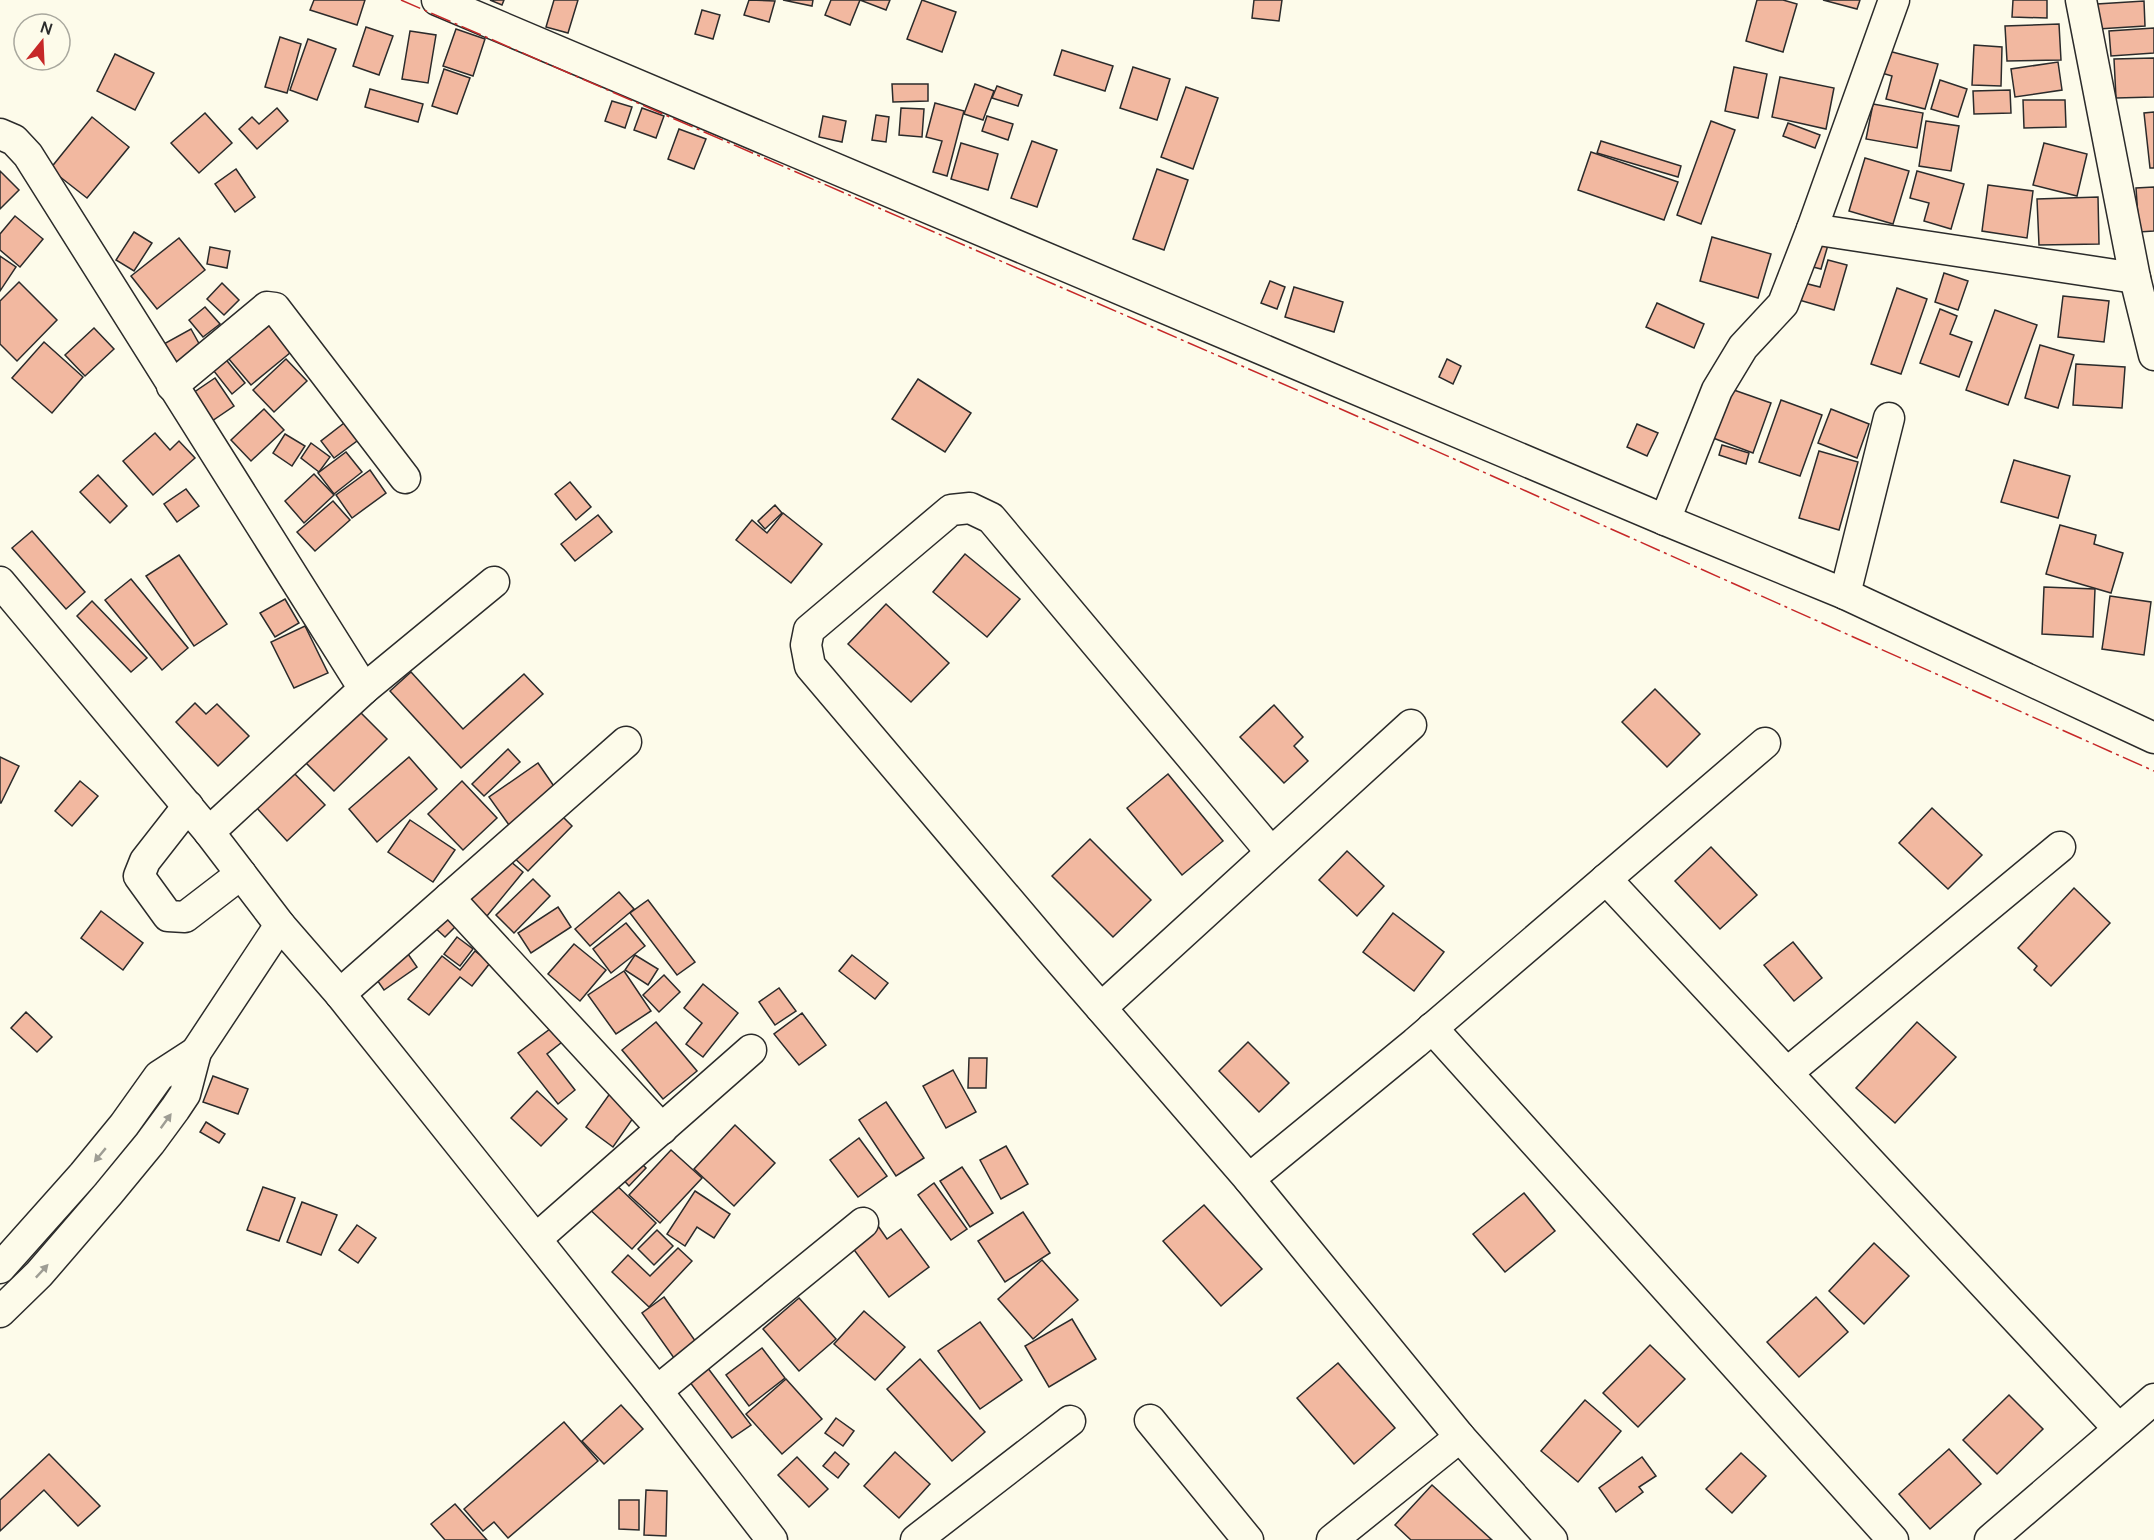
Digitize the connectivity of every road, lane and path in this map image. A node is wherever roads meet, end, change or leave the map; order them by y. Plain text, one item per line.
1 (437, 0) edge
2 (1894, 0) edge
3 (2081, 0) edge
4 (0, 134) edge
5 (1812, 229) junction
6 (2135, 278) junction
7 (2154, 355) edge
8 (172, 386) junction
9 (1889, 418) dead end
10 (405, 478) dead end
11 (1665, 520) junction
12 (0, 582) edge
13 (495, 582) dead end
14 (1845, 594) junction
15 (364, 689) junction
16 (1411, 724) dead end
17 (2154, 738) edge
18 (626, 742) dead end
19 (1765, 743) dead end
20 (188, 806) junction
21 (209, 832) junction
22 (2060, 847) dead end
23 (1271, 852) junction
24 (241, 874) junction
25 (1606, 879) junction
26 (449, 898) junction
27 (280, 925) junction
28 (340, 994) junction
29 (1101, 1008) junction
30 (1432, 1028) junction
31 (751, 1050) dead end
32 (196, 1052) junction
33 (1787, 1073) junction
34 (662, 1129) junction
35 (1249, 1179) junction
36 (862, 1223) dead end
37 (537, 1239) junction
38 (0, 1268) edge
39 (0, 1312) edge
40 (657, 1391) junction
41 (2154, 1399) edge
42 (1150, 1420) dead end
43 (1070, 1421) dead end
44 (2119, 1429) junction
45 (1460, 1437) junction
46 (772, 1540) edge
47 (916, 1540) edge
48 (1248, 1540) edge
49 (1332, 1540) edge
50 (1552, 1540) edge
51 (1893, 1540) edge
52 (1990, 1540) edge

1 - 11 street
2 - 5 street
3 - 6 street
4 - 8 street
5 - 6 street
5 - 11 street
6 - 7 street
8 - 10 street
8 - 15 street
9 - 14 street
11 - 14 street
12 - 20 street
13 - 15 street
14 - 17 street
15 - 21 street
16 - 23 street
18 - 26 street
19 - 25 street
20 - 21 street
20 - 24 street
21 - 24 street
22 - 33 street
23 - 29 street
23 - 29 street
24 - 27 street
25 - 30 street
25 - 33 street
26 - 28 street
26 - 34 street
27 - 28 street
27 - 32 street
28 - 37 street
29 - 35 street
30 - 35 street
30 - 51 street
31 - 34 street
32 -> 38 street
39 -> 32 street
33 - 44 street
34 - 37 street
35 - 45 street
36 - 40 street
37 - 40 street
40 - 46 street
41 - 44 street
42 - 48 street
43 - 47 street
44 - 52 street
45 - 49 street
45 - 50 street

